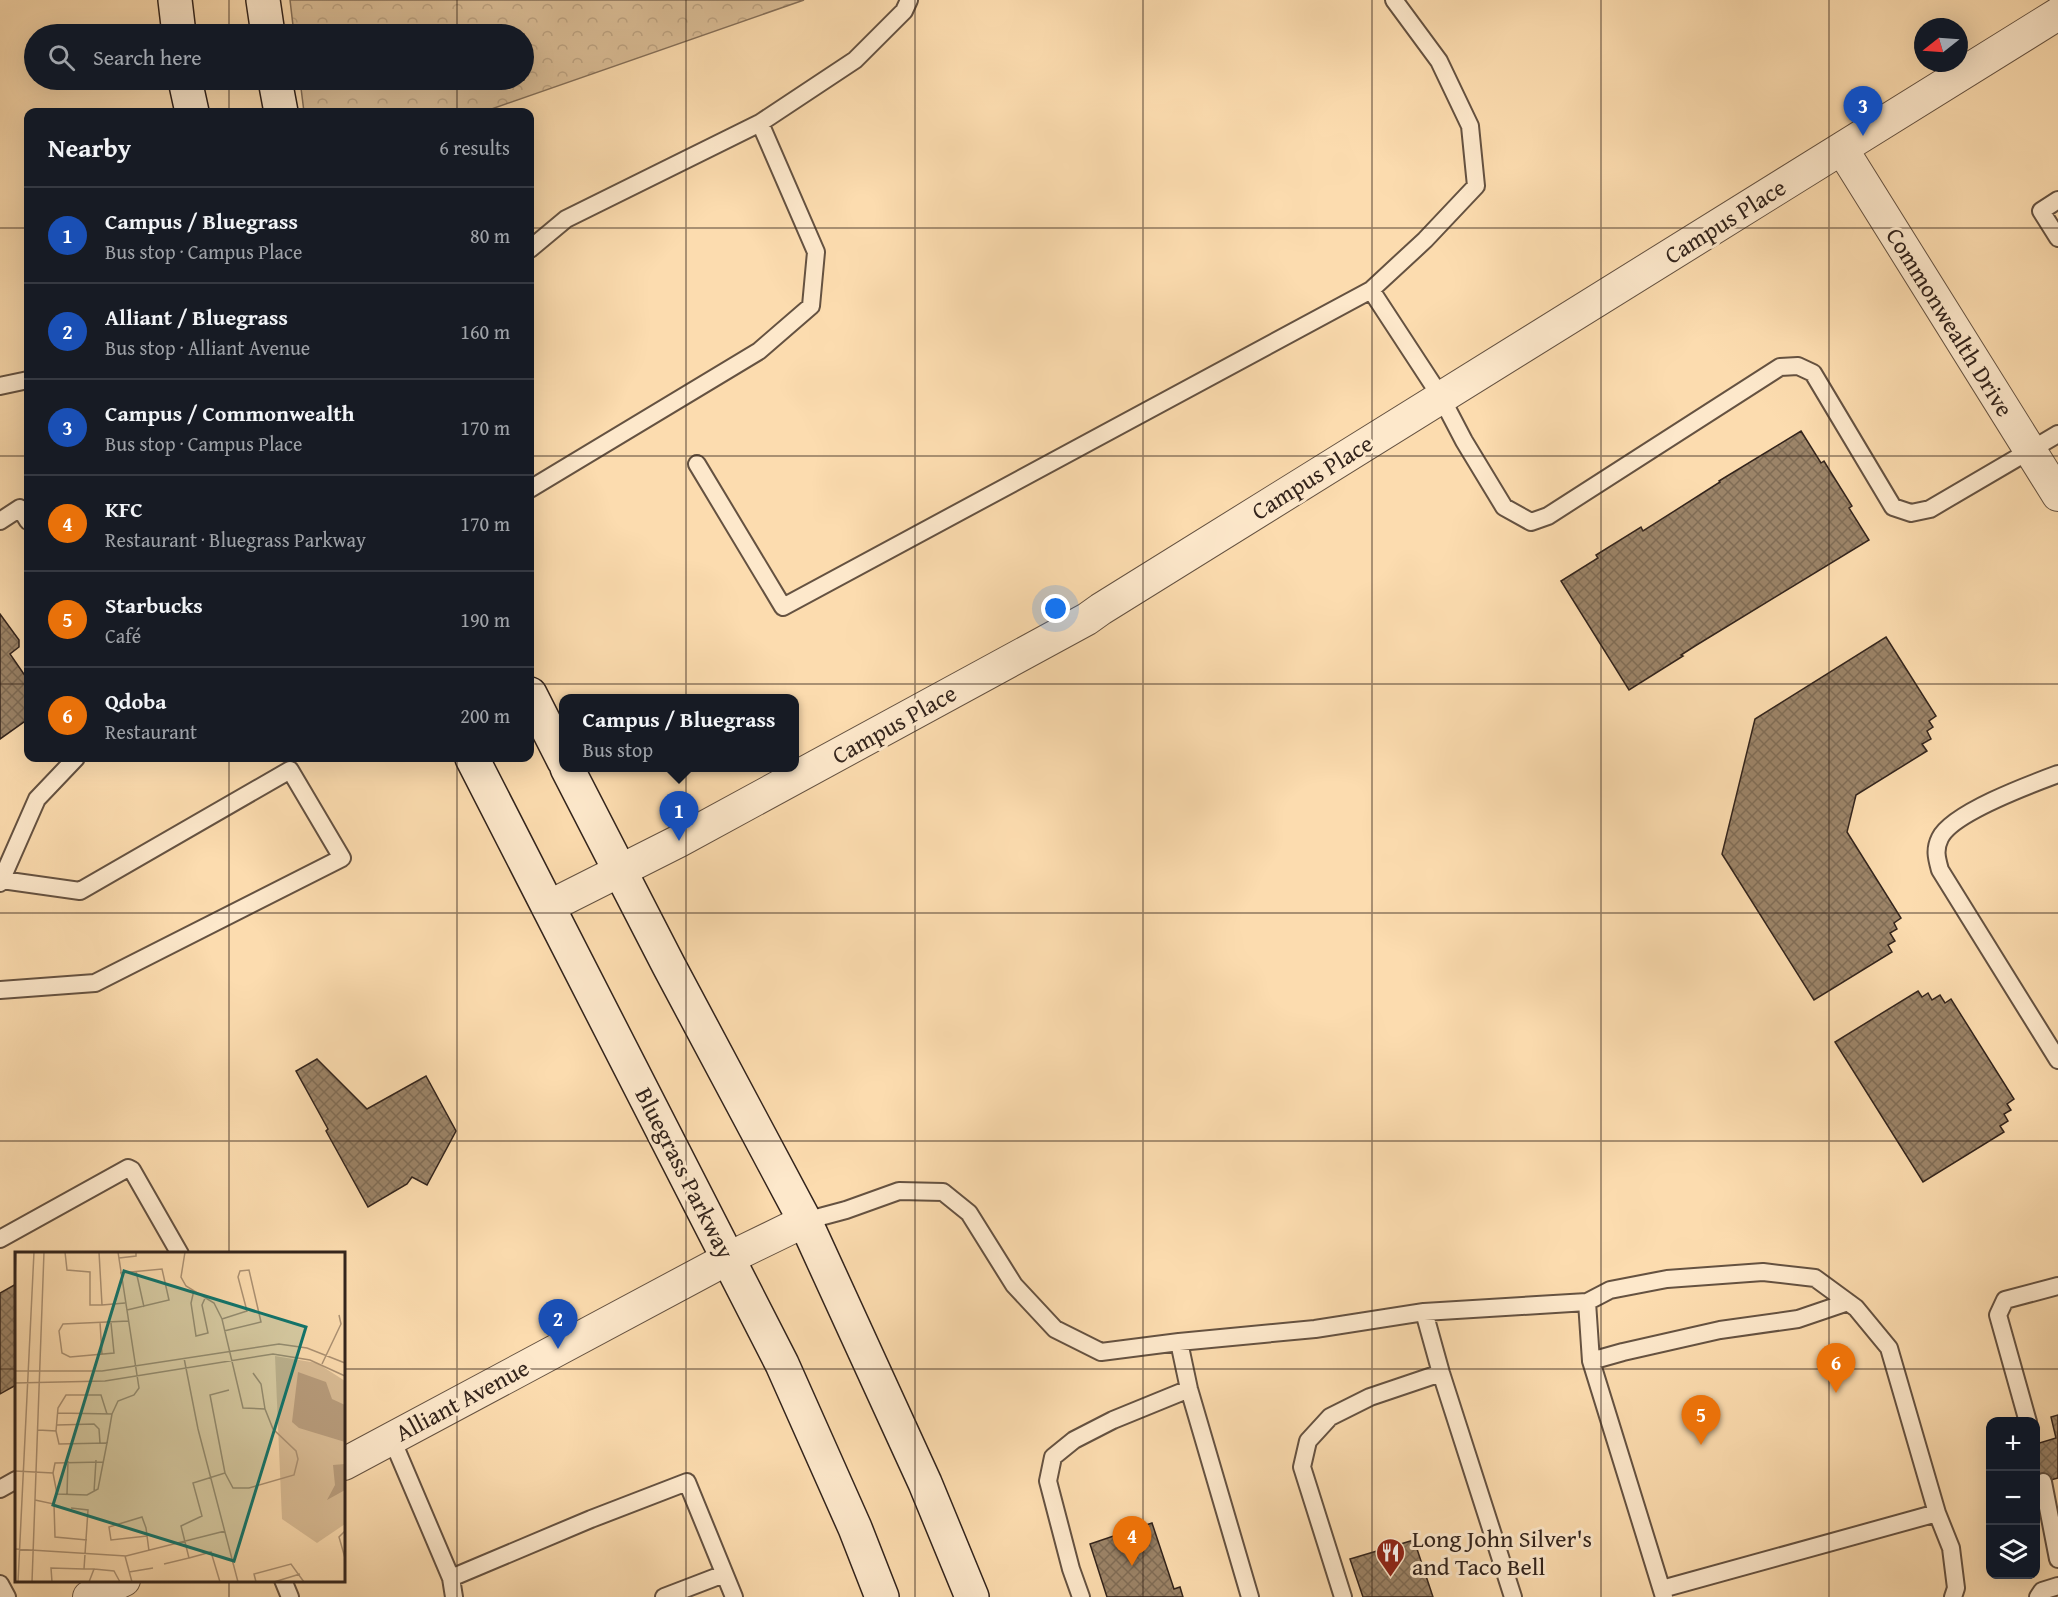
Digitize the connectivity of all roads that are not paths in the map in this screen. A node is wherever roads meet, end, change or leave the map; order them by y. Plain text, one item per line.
1 (175, 0) edge
2 (263, 0) edge
3 (909, 0) edge
4 (1394, 0) edge
5 (2058, 14) edge
6 (178, 24) edge
7 (267, 24) edge
8 (187, 90) edge
9 (277, 90) edge
10 (191, 108) edge
11 (280, 108) edge
12 (760, 123) junction
13 (1842, 149) junction
14 (2058, 200) edge
15 (2058, 238) edge
16 (534, 246) edge
17 (1371, 290) junction
18 (24, 381) edge
19 (0, 386) edge
20 (1441, 397) junction
21 (2058, 434) edge
22 (2031, 451) junction
23 (697, 464) dead end
24 (534, 487) edge
25 (2058, 495) edge
26 (24, 514) edge
27 (0, 520) edge
28 (534, 702) edge
29 (559, 751) edge
30 (72, 762) edge
31 (473, 762) edge
32 (569, 772) edge
33 (2058, 774) edge
34 (620, 872) junction
35 (1, 881) edge
36 (548, 907) junction
37 (0, 990) edge
38 (2058, 1060) edge
39 (805, 1221) junction
40 (0, 1239) edge
41 (179, 1252) edge
42 (729, 1258) junction
43 (2058, 1286) edge
44 (1587, 1302) junction
45 (1848, 1302) junction
46 (1424, 1312) junction
47 (1179, 1342) junction
48 (1591, 1361) junction
49 (1441, 1373) junction
50 (1189, 1389) junction
51 (2027, 1417) edge
52 (391, 1437) junction
53 (345, 1463) edge
54 (15, 1481) edge
55 (2043, 1482) dead end
56 (0, 1489) edge
57 (1937, 1512) junction
58 (2058, 1559) edge
59 (724, 1574) junction
60 (451, 1578) junction
61 (122, 1582) edge
62 (284, 1582) edge
63 (0, 1584) edge
64 (2058, 1586) edge
65 (1663, 1593) edge
66 (7, 1597) edge
67 (89, 1597) edge
68 (290, 1597) edge
69 (454, 1597) edge
70 (664, 1597) edge
71 (734, 1597) edge
72 (882, 1597) edge
73 (972, 1597) edge
74 (1081, 1597) edge
75 (1250, 1597) edge
76 (1343, 1597) edge
77 (1514, 1597) edge
78 (1953, 1597) edge
79 (2038, 1597) edge

1 - 6 street
2 - 7 street
3 - 12 lane
4 - 17 lane
5 - 13 street, Campus Place
8 - 10 street
9 - 11 street
12 - 16 lane
12 - 24 lane
13 - 20 street, Campus Place
13 - 22 street, Commonwealth Drive
14 - 15 lane
17 - 20 lane
17 - 23 lane
18 - 19 lane
20 - 22 lane
20 - 34 street, Campus Place
21 - 22 lane
22 - 25 street, Commonwealth Drive
26 - 27 lane
28 - 29 street
30 - 35 lane
31 - 36 street, Bluegrass Parkway
32 - 34 street
33 - 38 lane
34 - 36 street, Campus Place
34 - 39 street
35 - 37 lane
36 - 42 street, Bluegrass Parkway
39 - 42 street, Alliant Avenue
39 - 47 lane
39 - 73 street
40 - 41 lane
42 - 52 street, Alliant Avenue
42 - 72 street, Bluegrass Parkway
43 - 51 lane
44 - 45 lane
44 - 46 lane
44 - 48 lane
45 - 48 lane
45 - 57 lane
46 - 47 lane
46 - 49 lane
47 - 50 lane
48 - 65 lane
49 - 76 lane
49 - 77 lane
50 - 74 lane
50 - 75 lane
52 - 53 street, Alliant Avenue
52 - 60 lane
54 - 56 lane
55 - 58 lane
57 - 65 lane
57 - 78 lane
59 - 60 lane
59 - 70 lane
59 - 71 lane
60 - 69 lane
61 - 67 street
62 - 68 lane
63 - 66 lane
64 - 79 lane

